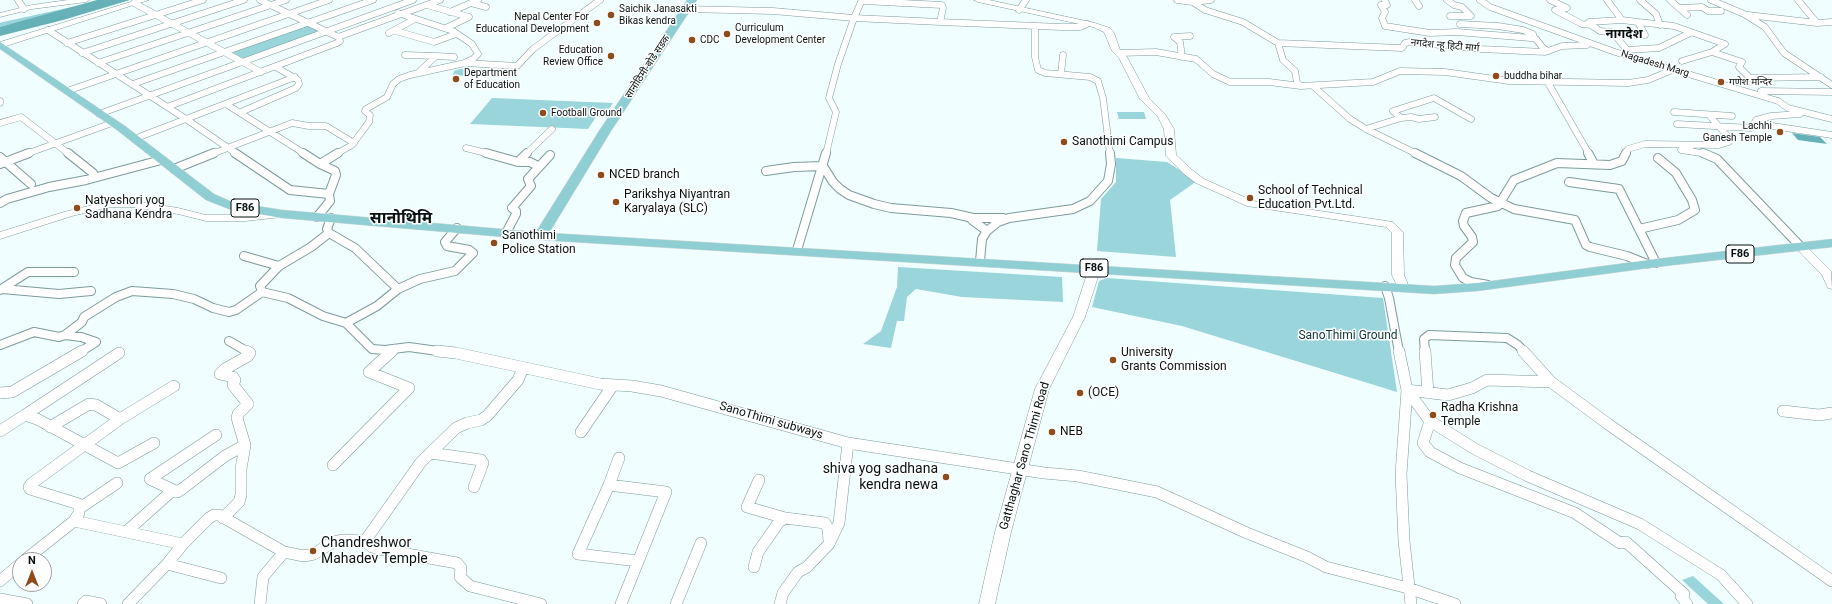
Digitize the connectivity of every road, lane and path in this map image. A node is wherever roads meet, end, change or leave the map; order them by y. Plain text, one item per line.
1 (18, 0) edge
2 (86, 0) edge
3 (145, 0) edge
4 (203, 0) edge
5 (244, 0) edge
6 (260, 0) edge
7 (286, 0) edge
8 (329, 0) edge
9 (372, 0) edge
10 (392, 0) edge
11 (412, 0) edge
12 (440, 0) edge
13 (478, 0) edge
14 (600, 0) edge
15 (692, 0) edge
16 (1026, 0) edge
17 (1177, 0) edge
18 (1211, 0) edge
19 (1385, 0) edge
20 (1415, 0) edge
21 (1447, 0) edge
22 (1480, 0) edge
23 (1550, 0) edge
24 (1607, 0) edge
25 (1640, 0) edge
26 (1670, 0) edge
27 (1711, 0) edge
28 (1798, 0) edge
29 (983, 1) edge
30 (1193, 2) junction
31 (134, 3) junction
32 (471, 3) junction
33 (401, 4) junction
34 (271, 5) junction
35 (427, 5) junction
36 (1419, 6) dead end
37 (486, 7) dead end
38 (24, 8) junction
39 (1680, 8) junction
40 (685, 9) junction
41 (386, 10) junction
42 (1019, 10) junction
43 (897, 11) junction
44 (1720, 11) dead end
45 (450, 12) junction
46 (290, 14) junction
47 (401, 14) junction
48 (1687, 14) dead end
49 (1744, 14) junction
50 (0, 15) edge
51 (156, 15) junction
52 (854, 18) junction
53 (415, 19) junction
54 (1622, 20) junction
55 (940, 22) junction
56 (1638, 22) junction
57 (1832, 22) edge
58 (307, 23) junction
59 (1817, 23) junction
60 (172, 24) junction
61 (1087, 24) junction
62 (1460, 24) junction
63 (1591, 25) junction
64 (1660, 25) junction
65 (1035, 26) junction
66 (446, 28) junction
67 (48, 30) junction
68 (325, 31) junction
69 (396, 31) junction
70 (1466, 32) junction
71 (188, 33) junction
72 (1613, 33) junction
73 (1690, 33) junction
74 (389, 34) dead end
75 (456, 34) junction
76 (1190, 36) dead end
77 (338, 37) junction
78 (1534, 38) junction
79 (206, 42) junction
80 (67, 43) junction
81 (1278, 43) junction
82 (1590, 44) junction
83 (0, 45) edge
84 (1548, 51) junction
85 (224, 52) junction
86 (1712, 52) junction
87 (82, 53) junction
88 (1119, 53) junction
89 (405, 55) dead end
90 (1063, 55) dead end
91 (436, 56) junction
92 (1182, 56) junction
93 (454, 57) dead end
94 (1682, 61) dead end
95 (242, 62) junction
96 (98, 63) junction
97 (465, 63) junction
98 (276, 67) junction
99 (1672, 70) junction
100 (261, 72) junction
101 (419, 72) junction
102 (115, 74) junction
103 (1061, 74) junction
104 (295, 77) junction
105 (1821, 77) junction
106 (1547, 81) junction
107 (132, 84) junction
108 (1832, 85) edge
109 (1301, 86) junction
110 (1313, 86) junction
111 (67, 91) junction
112 (1832, 92) edge
113 (1760, 95) junction
114 (149, 96) junction
115 (226, 104) junction
116 (167, 107) junction
117 (241, 112) junction
118 (1674, 112) dead end
119 (99, 114) junction
120 (1814, 114) junction
121 (1709, 115) junction
122 (1732, 116) dead end
123 (1435, 117) dead end
124 (1401, 118) junction
125 (186, 119) junction
126 (1471, 119) dead end
127 (1832, 119) edge
128 (0, 122) edge
129 (112, 123) junction
130 (1677, 124) dead end
131 (1720, 127) junction
132 (1751, 128) dead end
133 (1366, 129) junction
134 (552, 130) dead end
135 (270, 131) junction
136 (1832, 135) edge
137 (134, 139) junction
138 (354, 143) junction
139 (55, 144) junction
140 (1704, 145) junction
141 (466, 148) dead end
142 (227, 149) junction
143 (550, 155) dead end
144 (1658, 158) dead end
145 (161, 160) junction
146 (2, 161) edge
147 (518, 162) junction
148 (320, 164) junction
149 (1594, 164) junction
150 (538, 166) junction
151 (823, 166) junction
152 (174, 170) junction
153 (766, 171) dead end
154 (93, 173) dead end
155 (1569, 182) dead end
156 (31, 184) dead end
157 (329, 194) junction
158 (0, 203) edge
159 (1501, 204) junction
160 (282, 214) junction
161 (317, 217) junction
162 (331, 218) junction
163 (973, 218) junction
164 (1009, 218) junction
165 (457, 228) junction
166 (1639, 229) junction
167 (987, 231) junction
168 (329, 233) junction
169 (506, 233) junction
170 (0, 236) edge
171 (540, 236) junction
172 (1832, 244) edge
173 (1801, 247) junction
174 (797, 250) junction
175 (244, 256) dead end
176 (980, 261) junction
177 (1652, 264) junction
178 (279, 266) junction
179 (1092, 268) junction
180 (74, 272) dead end
181 (1461, 283) junction
182 (1832, 284) edge
183 (1385, 286) junction
184 (1403, 287) junction
185 (398, 289) junction
186 (1, 290) edge
187 (91, 290) dead end
188 (262, 292) junction
189 (346, 323) junction
190 (65, 336) junction
191 (229, 341) dead end
192 (0, 345) edge
193 (394, 349) junction
194 (118, 353) dead end
195 (523, 368) junction
196 (1551, 382) junction
197 (613, 385) junction
198 (174, 386) dead end
199 (1407, 390) junction
200 (0, 393) edge
201 (1428, 393) junction
202 (1783, 411) dead end
203 (1832, 413) edge
204 (26, 415) junction
205 (120, 419) junction
206 (1430, 421) junction
207 (50, 427) junction
208 (0, 431) edge
209 (581, 432) dead end
210 (216, 435) dead end
211 (154, 443) dead end
212 (848, 443) junction
213 (82, 445) junction
214 (245, 446) junction
215 (430, 453) junction
216 (619, 458) dead end
217 (333, 465) dead end
218 (1020, 469) junction
219 (759, 480) dead end
220 (117, 483) dead end
221 (610, 485) junction
222 (474, 487) dead end
223 (174, 490) junction
224 (80, 508) junction
225 (223, 518) junction
226 (785, 518) junction
227 (74, 520) junction
228 (126, 532) junction
229 (365, 541) junction
230 (702, 543) dead end
231 (183, 544) junction
232 (829, 544) junction
233 (35, 552) edge
234 (284, 552) junction
235 (638, 561) junction
236 (167, 564) junction
237 (754, 567) dead end
238 (12, 570) edge
239 (221, 578) dead end
240 (0, 580) edge
241 (1832, 581) edge
242 (1408, 588) junction
243 (0, 599) edge
244 (27, 604) edge
245 (83, 604) edge
246 (102, 604) edge
247 (128, 604) edge
248 (260, 604) edge
249 (541, 604) edge
250 (621, 604) edge
251 (676, 604) edge
252 (780, 604) edge
253 (987, 604) edge
254 (1411, 604) edge
255 (1455, 604) edge
256 (1687, 604) edge
257 (1747, 604) edge

1 - 38 street
2 - 38 street
3 - 31 street
4 - 51 street
5 - 60 street
6 - 34 street
7 - 34 street
8 - 46 street
9 - 58 street
10 - 33 street
11 - 33 street
12 - 35 street
13 - 32 street
14 - 97 street
15 - 40 main road, सानोठिमी-बोडे सडक
16 - 42 street
17 - 30 street
18 - 30 street
19 - 70 street
20 - 36 street
21 - 62 street
22 - 82 street, Nagadesh Marg
23 - 63 street
24 - 54 street
25 - 64 street
26 - 39 street
27 - 49 street
28 - 59 street
29 - 42 street
30 - 81 street
31 - 51 street
31 - 67 street
32 - 37 street
32 - 45 street
33 - 41 street
34 - 46 street
34 - 71 street
35 - 45 street
35 - 47 street
38 - 50 street
39 - 44 street
39 - 48 street
40 - 52 street
40 - 171 main road, सानोठिमी-बोडे सडक
41 - 47 street
41 - 68 street
42 - 61 street
43 - 52 street
43 - 52 street
43 - 55 street
43 - 55 street
45 - 66 street
46 - 58 street
46 - 79 street
47 - 53 street
47 - 77 street
49 - 59 street
49 - 105 street
51 - 60 street
51 - 80 street
52 - 151 street
53 - 66 street
53 - 69 street
54 - 56 street
54 - 63 street
55 - 65 street
56 - 64 street
56 - 72 street
57 - 59 street
58 - 68 street
58 - 85 street
60 - 71 street
60 - 87 street
61 - 65 street
61 - 88 street
62 - 70 street
62 - 78 street
63 - 72 street
64 - 73 street
65 - 103 street
66 - 75 street
67 - 80 street
67 - 83 street
68 - 77 street
68 - 95 street
69 - 74 street
69 - 75 street
70 - 78 street
71 - 79 street
71 - 96 street
72 - 73 street
73 - 86 street
75 - 97 street
76 - 92 street
77 - 98 street
78 - 84 street
79 - 85 street
79 - 102 street
80 - 87 street
81 - 84 street, नगदेश न्हू हिटी मार्ग
81 - 109 street
82 - 84 street, नगदेश न्हू हिटी मार्ग
82 - 99 street, Nagadesh Marg
83 - 111 main road, F86
85 - 95 street
85 - 107 street
86 - 94 street
86 - 105 street
87 - 96 street
88 - 92 street
88 - 184 street
89 - 91 street
90 - 103 street
91 - 93 street
91 - 101 street
92 - 109 street
95 - 100 street
95 - 114 street
96 - 102 street
97 - 101 street
98 - 100 street
98 - 104 street
99 - 106 street
99 - 113 street, Nagadesh Marg
100 - 116 street
101 - 138 street
102 - 107 street
102 - 111 street
103 - 164 street
104 - 115 street
104 - 117 street
105 - 108 street
106 - 110 street
106 - 149 street
107 - 114 street
109 - 110 street
110 - 133 street
111 - 119 main road, F86
112 - 113 street
113 - 120 street, Nagadesh Marg
114 - 116 street
114 - 119 street
115 - 117 street
115 - 125 street
116 - 125 street
117 - 135 street
118 - 121 street
119 - 129 main road, F86
120 - 127 street, Nagadesh Marg
120 - 136 street
121 - 122 street
121 - 131 street
123 - 124 street
124 - 126 street
124 - 133 street
125 - 137 street
125 - 142 street
128 - 139 street
129 - 137 main road, F86
129 - 139 street
130 - 131 street
131 - 132 street
131 - 140 street
133 - 159 street
134 - 147 street
135 - 138 street
135 - 142 street
135 - 148 street
137 - 145 main road, F86
138 - 148 street
139 - 146 street
139 - 154 street
140 - 149 street
140 - 173 street
141 - 147 street
142 - 152 street
142 - 157 street
143 - 150 street
144 - 166 street
145 - 152 main road, F86
145 - 158 street
146 - 156 street
147 - 150 street
148 - 157 street
149 - 159 street
150 - 169 street
151 - 153 street
151 - 163 street
151 - 174 street
152 - 160 main road, F86
155 - 166 street
157 - 161 street
159 - 177 street
159 - 181 street
160 - 161 main road, F86
160 - 170 street
161 - 162 main road, F86
162 - 165 main road, F86
162 - 168 street
163 - 164 street
163 - 167 street
164 - 167 street
165 - 169 main road, F86
165 - 185 street
166 - 177 street
167 - 176 street
168 - 178 street
168 - 185 street
169 - 171 main road, F86
171 - 174 main road, F86
172 - 173 main road, F86
173 - 177 main road, F86
173 - 182 street
174 - 176 main road, F86
175 - 178 street
176 - 179 main road, F86
177 - 181 main road, F86
178 - 188 street
179 - 183 main road, F86
179 - 218 street, Gatthaghar Sano Thimi Road
180 - 186 street
181 - 184 main road, F86
183 - 184 main road, F86
183 - 199 street
185 - 189 street
186 - 187 street
188 - 189 street
188 - 190 street
189 - 193 street, SanoThimi subways
190 - 192 street
190 - 200 street
191 - 214 street
193 - 195 street, SanoThimi subways
193 - 217 street
194 - 204 street
195 - 197 street, SanoThimi subways
195 - 215 street
196 - 201 street
196 - 201 street
196 - 241 street
197 - 209 street
197 - 212 street, SanoThimi subways
198 - 205 street
199 - 201 street
199 - 206 street
199 - 242 street
202 - 203 street
204 - 207 street
204 - 208 street
205 - 207 street
205 - 213 street
206 - 256 street
206 - 257 street
207 - 213 street
210 - 223 street
211 - 213 street
212 - 218 street, SanoThimi subways
212 - 232 street
213 - 224 street
214 - 223 street
214 - 225 street
215 - 222 street
215 - 229 street
216 - 221 street
218 - 242 street, SanoThimi subways
218 - 253 street, Gatthaghar Sano Thimi Road
219 - 226 street
220 - 224 street
221 - 235 street
221 - 235 street
223 - 228 street
224 - 227 street
225 - 231 street
225 - 234 street
226 - 232 street
226 - 237 street
227 - 228 street
227 - 233 street
228 - 231 street
229 - 234 street
229 - 249 street
230 - 251 street
231 - 236 street
232 - 252 street
234 - 248 street
235 - 250 street
236 - 239 street
236 - 247 street
238 - 240 street
242 - 254 street
242 - 255 street, SanoThimi subways
243 - 244 street
245 - 246 street

